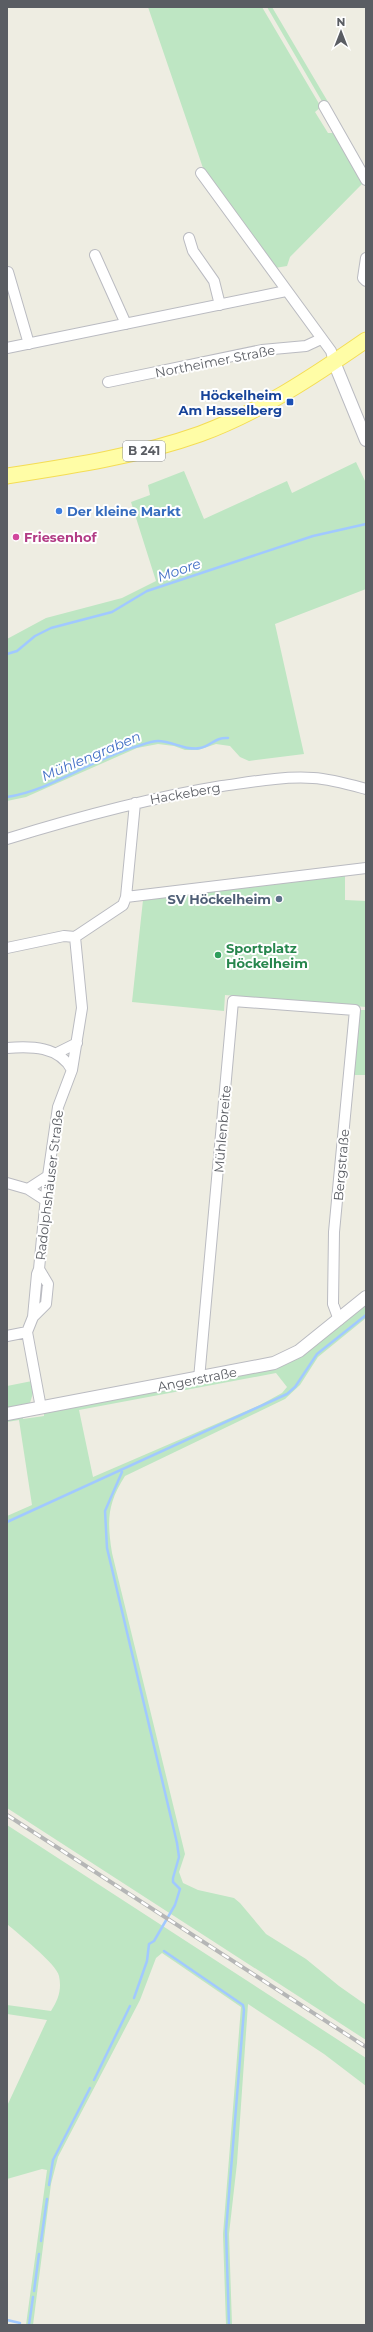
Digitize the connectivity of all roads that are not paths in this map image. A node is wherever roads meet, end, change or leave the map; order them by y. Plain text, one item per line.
1 (324, 106) dead end
2 (201, 173) dead end
3 (366, 180) edge
4 (189, 238) dead end
5 (95, 255) dead end
6 (366, 258) edge
7 (8, 272) edge
8 (366, 281) edge
9 (286, 291) junction
10 (220, 305) junction
11 (126, 324) junction
12 (320, 339) junction
13 (366, 340) edge
14 (29, 344) junction
15 (7, 348) edge
16 (334, 362) junction
17 (108, 382) dead end
18 (366, 440) edge
19 (7, 476) edge
20 (366, 789) edge
21 (135, 803) junction
22 (7, 840) edge
23 (366, 868) edge
24 (126, 897) junction
25 (75, 937) junction
26 (7, 948) edge
27 (355, 1010) joint
28 (78, 1043) junction
29 (7, 1048) edge
30 (57, 1053) junction
31 (72, 1070) junction
32 (48, 1176) junction
33 (7, 1183) edge
34 (28, 1189) junction
35 (45, 1200) junction
36 (366, 1297) edge
37 (339, 1320) junction
38 (27, 1332) junction
39 (7, 1336) edge
40 (200, 1379) junction
41 (40, 1408) junction
42 (7, 1414) edge

1 - 3 street
2 - 9 street
4 - 10 street
5 - 11 street
6 - 8 street
7 - 14 street
9 - 10 street
9 - 12 street
10 - 11 street
11 - 14 street
12 - 16 street
12 - 17 street, Northeimer Straße
13 - 16 main road, B 241
14 - 15 street
16 - 18 street
16 - 19 main road, B 241
20 - 21 street, Hackeberg
21 - 22 street, Hackeberg
21 - 24 street
23 - 24 street
24 - 25 street
25 - 26 street
25 - 28 street, Radolphshäuser Straße
27 - 37 street, Bergstraße
27 - 40 street, Mühlenbreite
28 - 30 street
28 - 31 street, Radolphshäuser Straße
29 - 30 street
30 - 31 street
31 - 32 street, Radolphshäuser Straße
32 - 34 street
32 - 35 street, Radolphshäuser Straße
33 - 34 street
34 - 35 street
35 - 38 street, Radolphshäuser Straße
36 - 37 street, Angerstraße
37 - 40 street, Angerstraße
38 - 39 street
38 - 41 street
40 - 41 street, Angerstraße
41 - 42 street, Angerstraße

